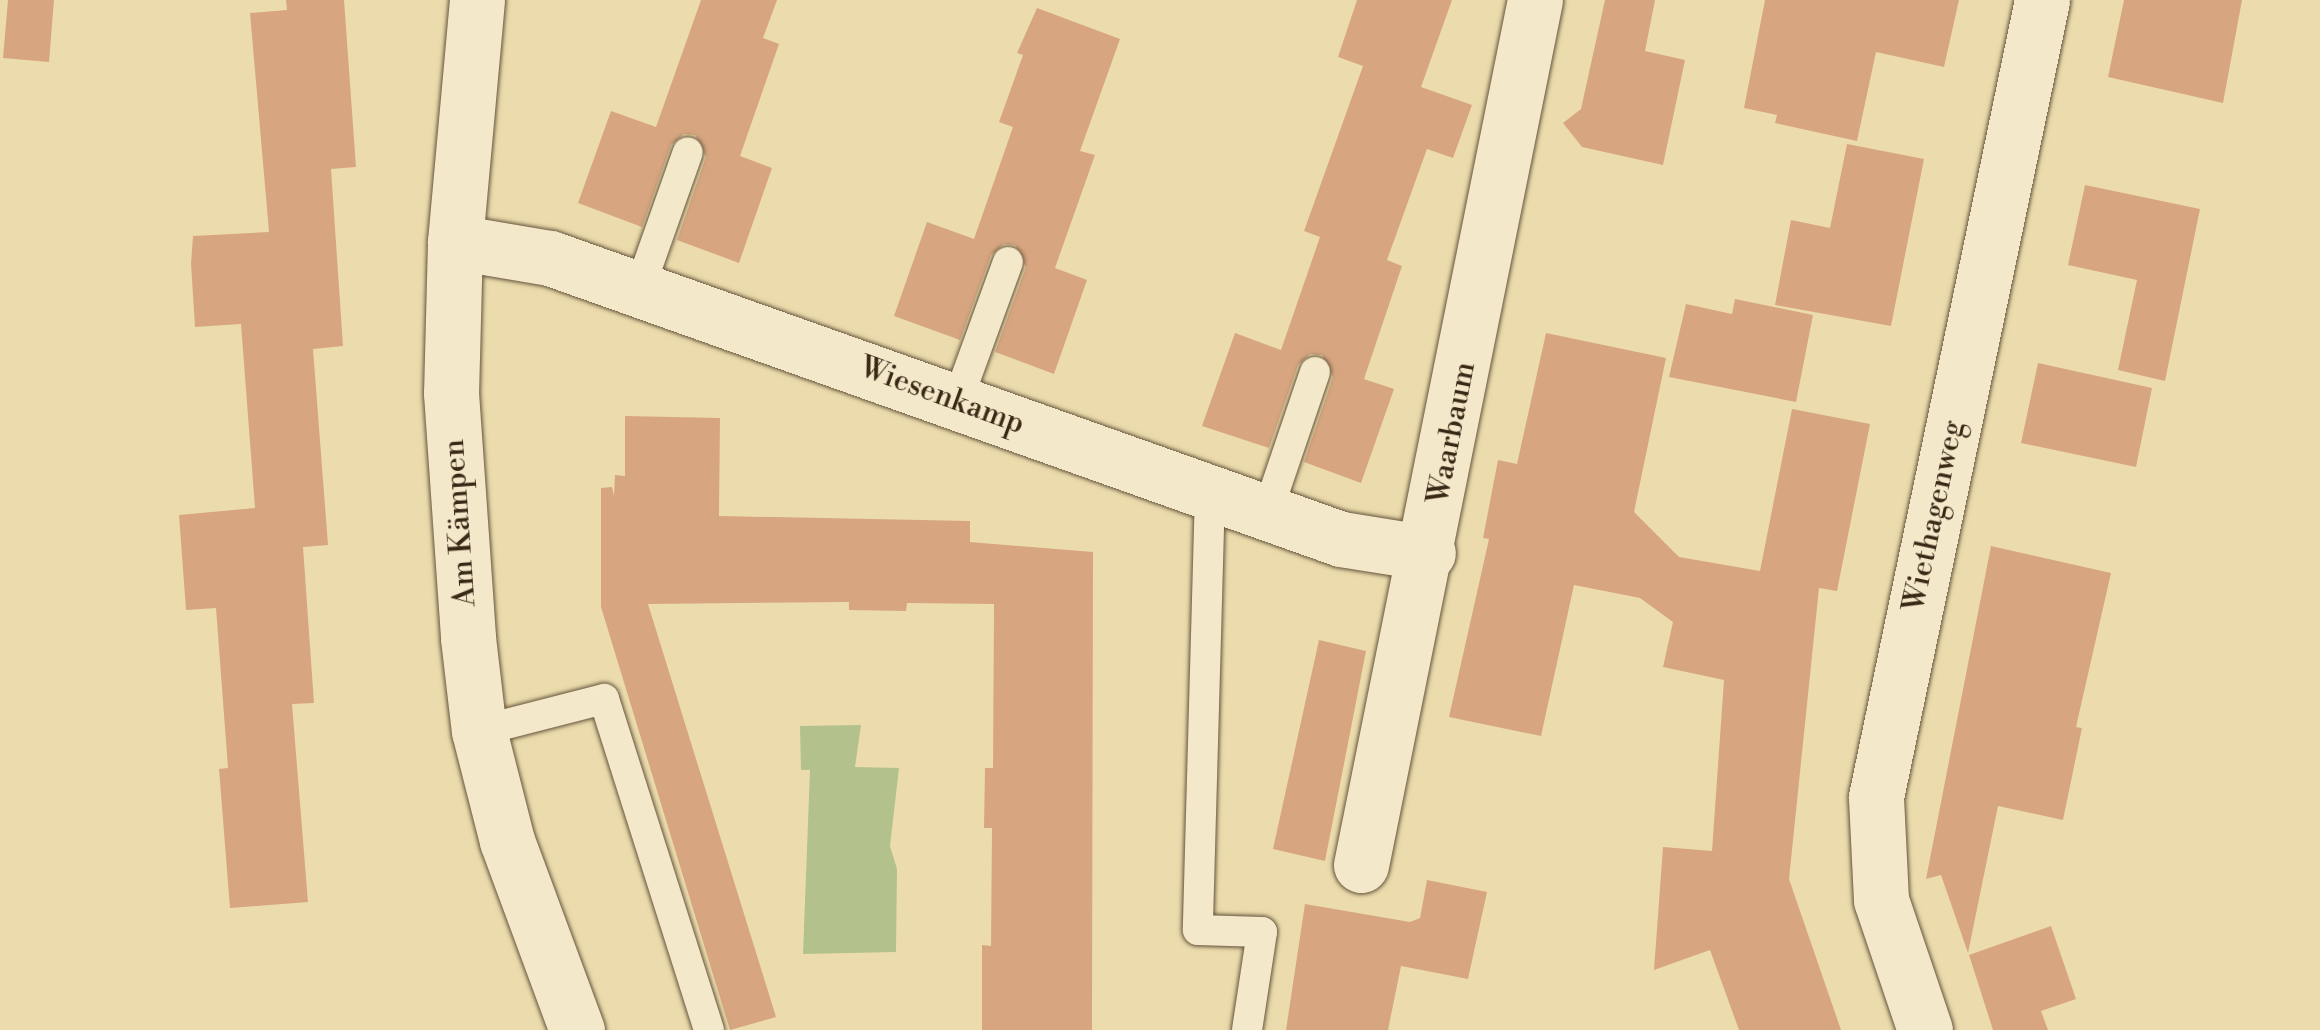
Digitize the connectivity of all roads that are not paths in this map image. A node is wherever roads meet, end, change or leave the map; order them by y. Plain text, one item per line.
1 (477, 0) edge
2 (1535, 0) edge
3 (2042, 0) edge
4 (688, 152) dead end
5 (456, 242) junction
6 (1008, 262) dead end
7 (638, 290) junction
8 (1315, 372) dead end
9 (957, 402) junction
10 (1210, 492) junction
11 (1267, 512) junction
12 (1428, 553) junction
13 (479, 731) junction
14 (1361, 865) dead end
15 (577, 1030) edge
16 (708, 1030) edge
17 (1247, 1030) edge
18 (1925, 1030) edge

1 - 5 street, Am Kämpen
2 - 12 street, Waarbaum
3 - 18 street, Wiethagenweg
4 - 7 lane
5 - 7 street, Wiesenkamp
5 - 13 street, Am Kämpen
6 - 9 lane
7 - 9 street, Wiesenkamp
8 - 11 lane
9 - 10 street, Wiesenkamp
10 - 11 street, Wiesenkamp
10 - 17 lane
11 - 12 street, Wiesenkamp
12 - 14 street, Waarbaum
13 - 15 street, Am Kämpen
13 - 16 lane

